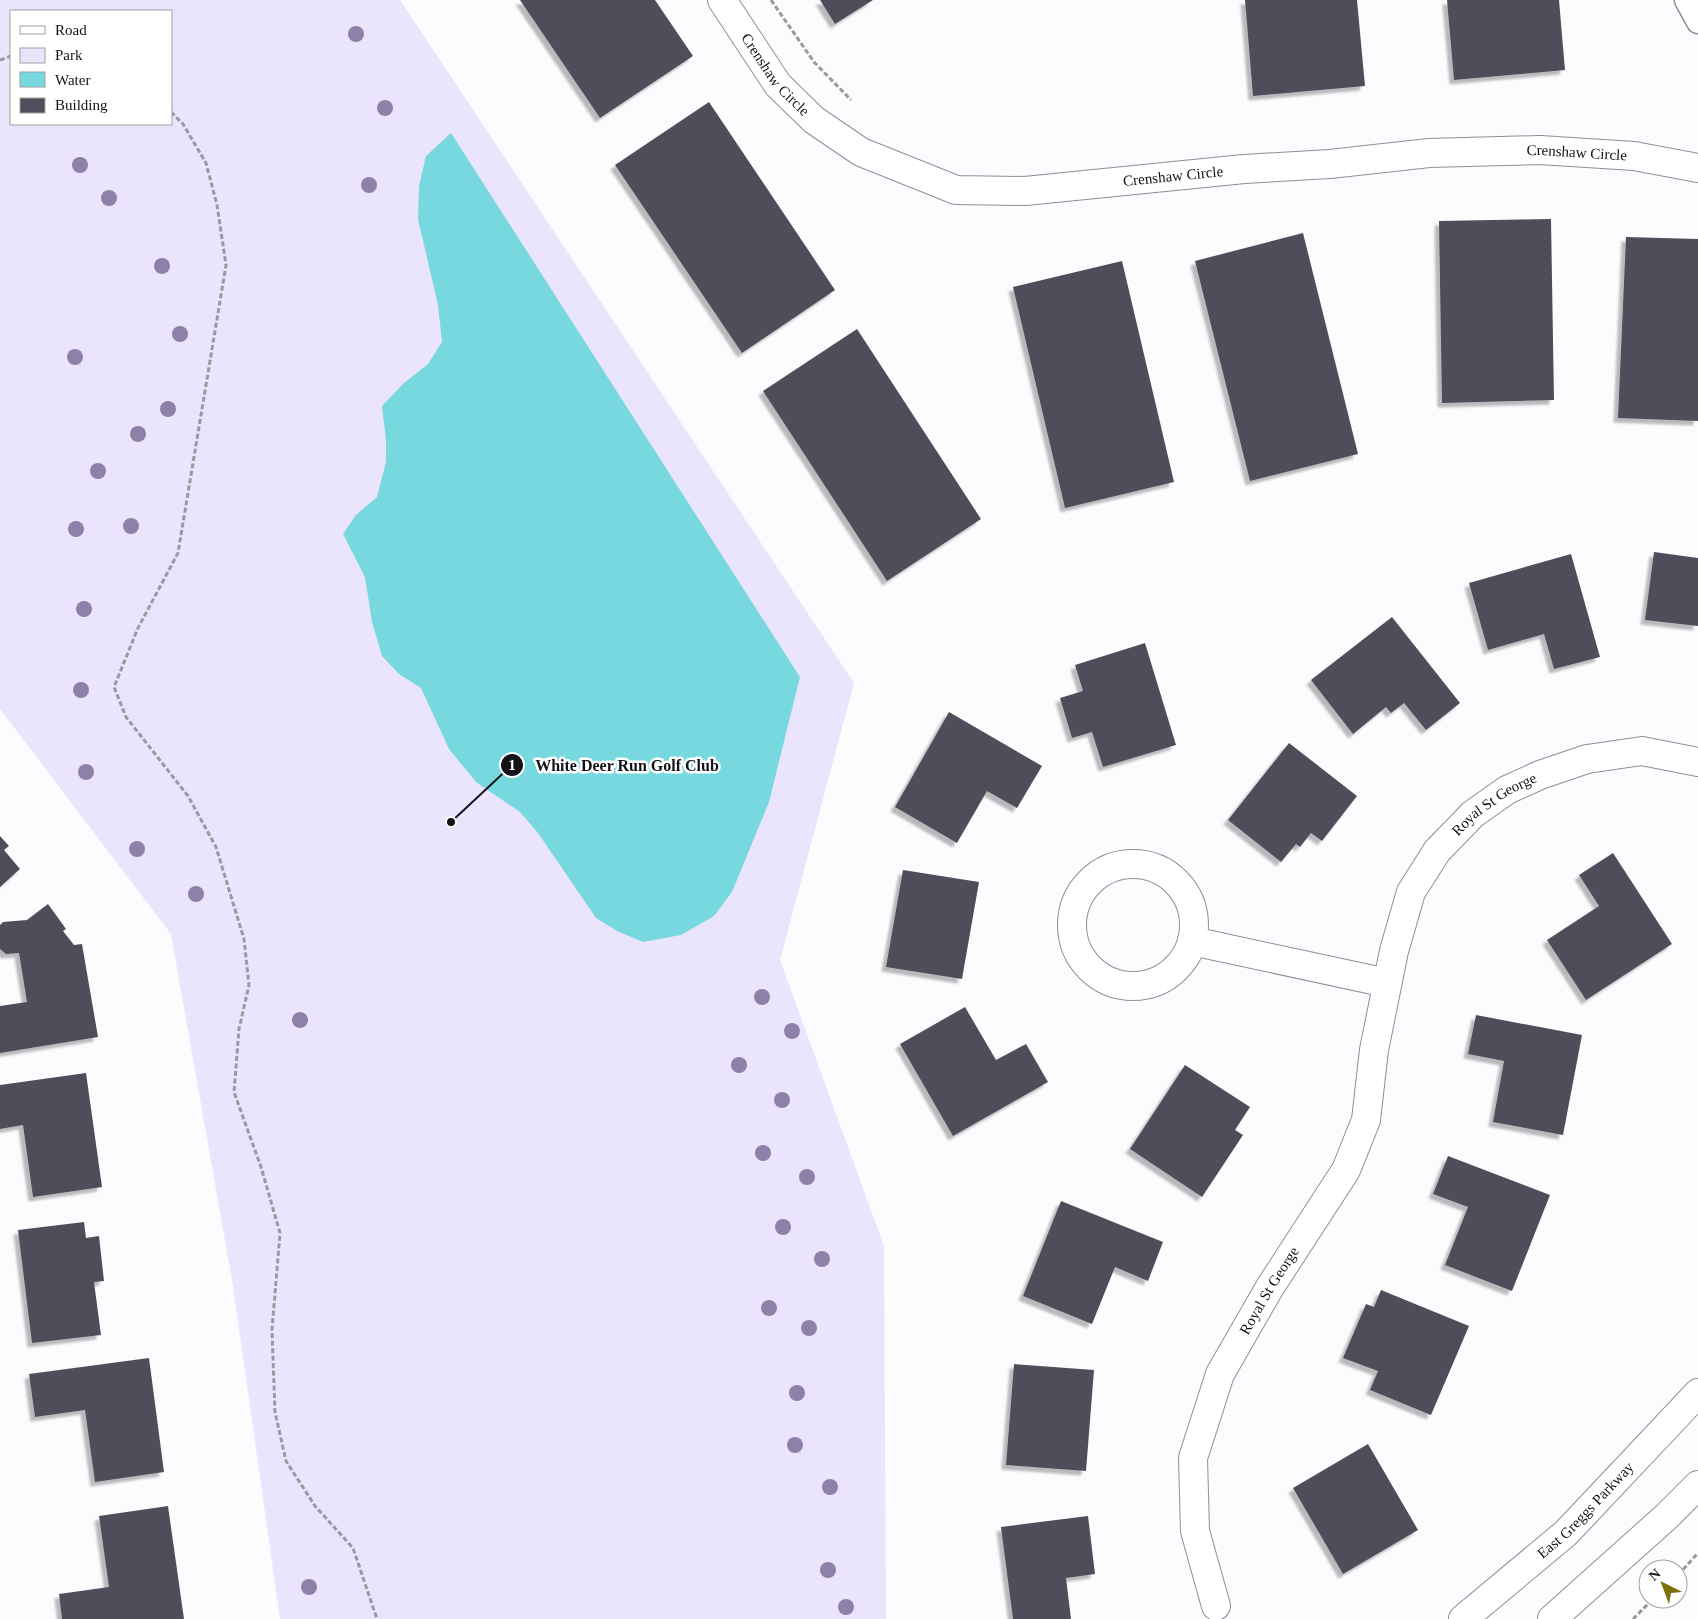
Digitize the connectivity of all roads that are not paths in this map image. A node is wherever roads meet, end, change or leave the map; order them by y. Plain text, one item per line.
1 (722, 0) edge
2 (1686, 0) edge
3 (1698, 22) edge
4 (1698, 168) edge
5 (1698, 762) edge
6 (1192, 941) junction
7 (1387, 983) junction
8 (1698, 1393) edge
9 (1698, 1485) edge
10 (1216, 1606) dead end
11 (1464, 1619) edge
12 (1552, 1619) edge

1 - 4 street, Crenshaw Circle
2 - 3 lane
5 - 7 street, Royal St George
6 - 6 street
6 - 7 street
7 - 10 street, Royal St George
8 - 11 street, East Greggs Parkway
9 - 12 street

